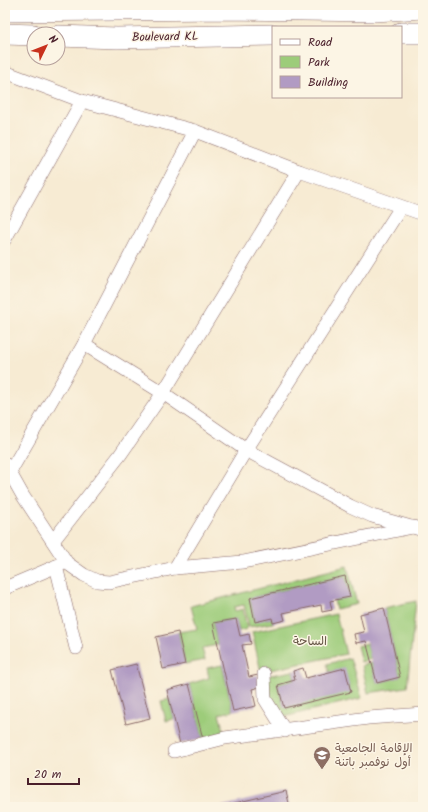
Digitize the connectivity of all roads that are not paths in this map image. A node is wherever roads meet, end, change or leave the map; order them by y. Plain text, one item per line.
1 (226, 7) edge
2 (423, 8) edge
3 (5, 10) edge
4 (402, 33) edge
5 (423, 33) edge
6 (5, 34) edge
7 (26, 35) edge
8 (272, 35) edge
9 (66, 36) edge
10 (5, 72) edge
11 (82, 101) junction
12 (195, 131) junction
13 (298, 171) junction
14 (400, 207) junction
15 (423, 214) edge
16 (5, 239) edge
17 (84, 344) junction
18 (163, 393) junction
19 (246, 450) junction
20 (7, 468) edge
21 (418, 528) edge
22 (53, 541) junction
23 (61, 564) junction
24 (175, 568) junction
25 (5, 588) edge
26 (76, 648) dead end
27 (264, 674) dead end
28 (423, 714) edge
29 (285, 731) junction
30 (174, 751) dead end

1 - 2 main road
1 - 3 main road
4 - 5 main road
6 - 7 main road
8 - 9 main road, Boulevard KL
10 - 11 street
11 - 12 street
11 - 16 street
12 - 13 street
12 - 17 street
13 - 14 street
13 - 18 street
14 - 15 street
14 - 19 street
17 - 18 street
17 - 20 street
18 - 19 street
18 - 22 street
19 - 21 street
19 - 24 street
20 - 22 street
21 - 24 street
22 - 23 street
23 - 24 street
23 - 25 street
23 - 26 street
27 - 29 street
28 - 29 street
29 - 30 street

